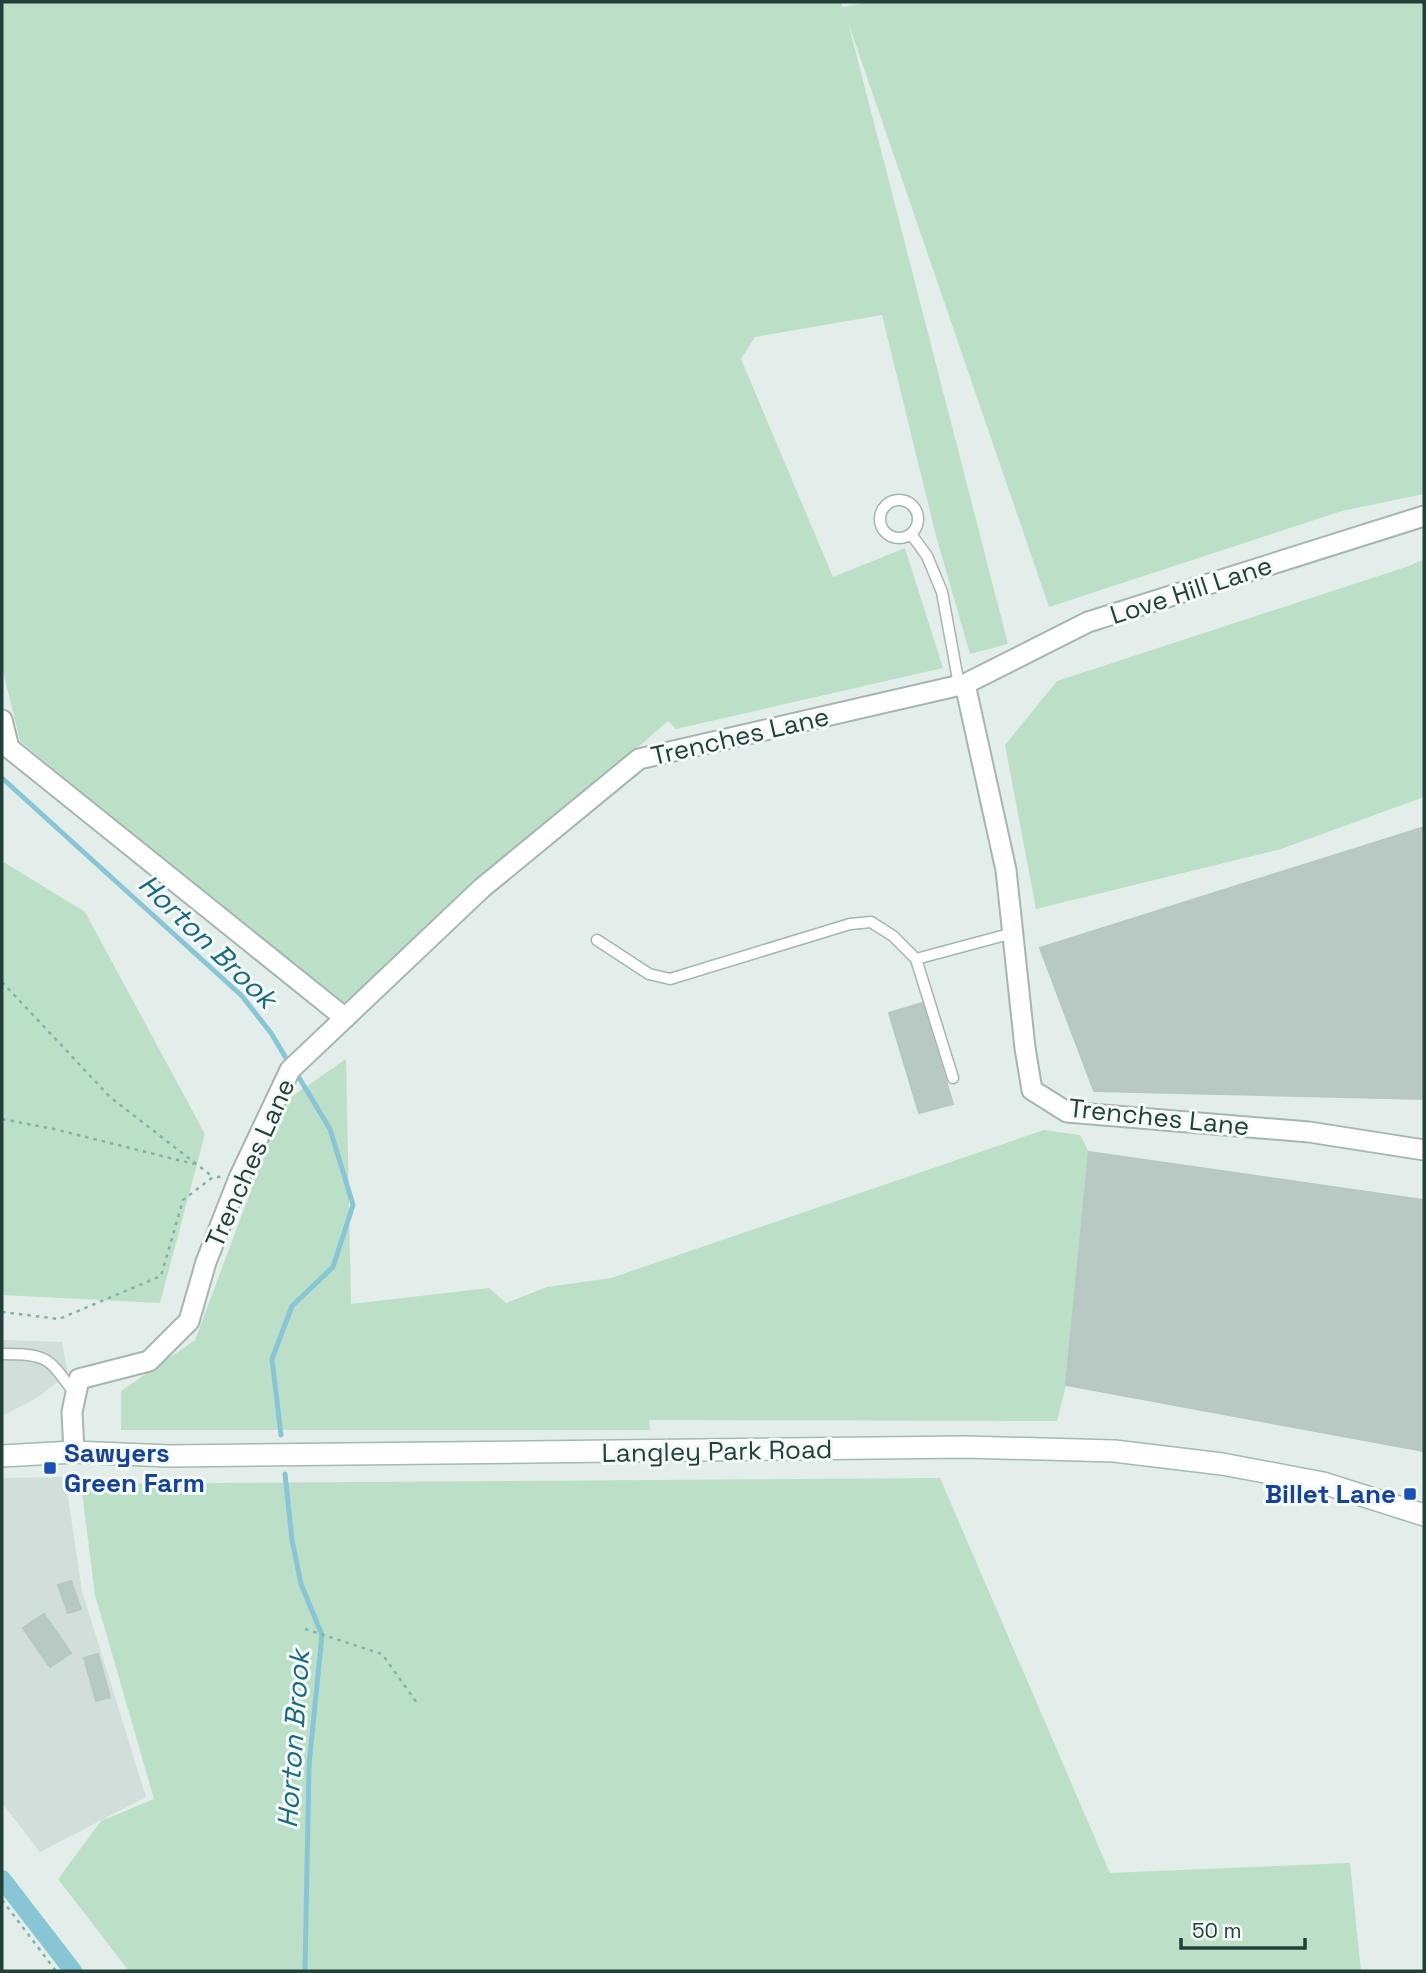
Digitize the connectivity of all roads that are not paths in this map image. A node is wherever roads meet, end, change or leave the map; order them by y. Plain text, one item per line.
1 (1424, 516) edge
2 (911, 534) dead end
3 (962, 684) junction
4 (2, 720) edge
5 (1013, 933) junction
6 (597, 940) dead end
7 (916, 959) junction
8 (345, 1018) junction
9 (953, 1078) dead end
10 (1424, 1150) edge
11 (2, 1354) edge
12 (76, 1396) junction
13 (74, 1452) junction
14 (2, 1456) edge
15 (1424, 1515) edge

1 - 3 street, Love Hill Lane
2 - 3 lane
3 - 5 street, Trenches Lane
3 - 8 street, Trenches Lane
4 - 8 street
5 - 7 lane
5 - 10 street, Trenches Lane
6 - 7 lane
7 - 9 lane
8 - 12 street, Trenches Lane
11 - 12 lane
12 - 13 street
13 - 14 main road, Langley Park Road
13 - 15 main road, Langley Park Road

